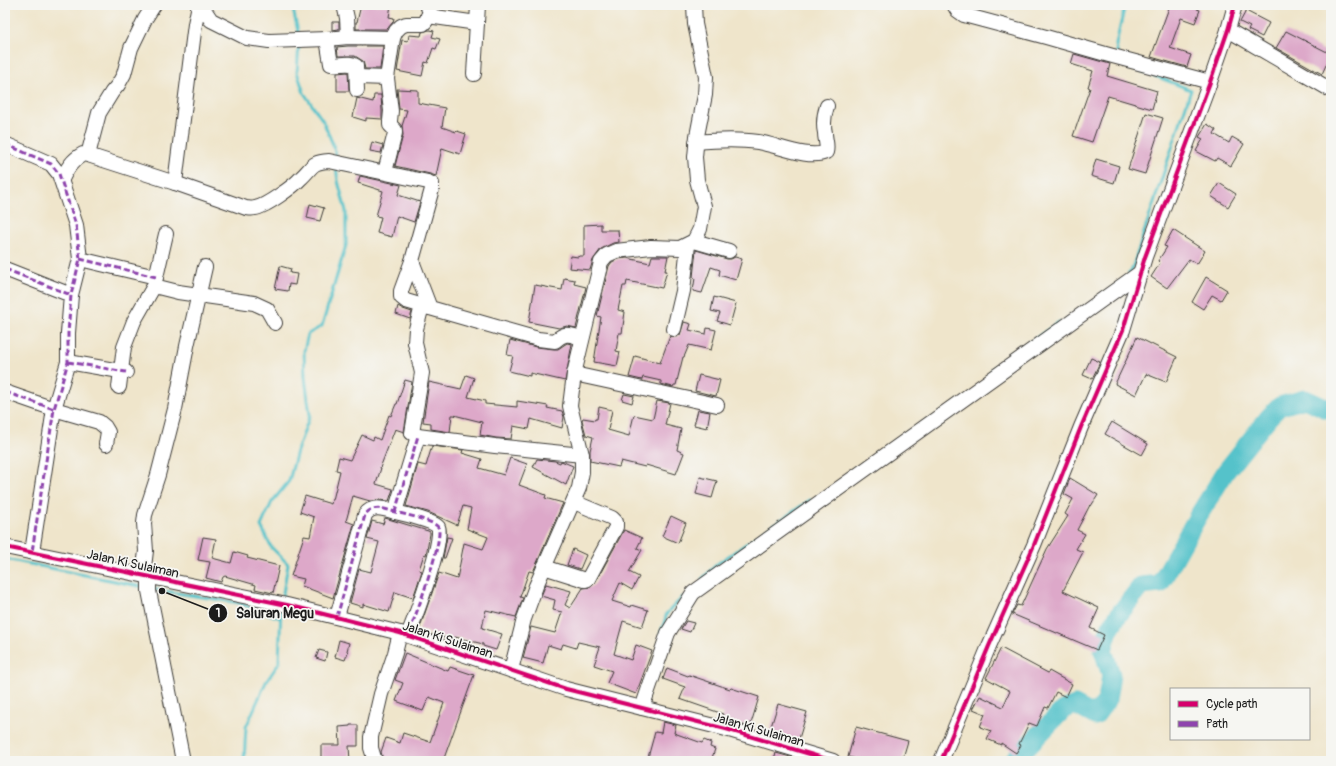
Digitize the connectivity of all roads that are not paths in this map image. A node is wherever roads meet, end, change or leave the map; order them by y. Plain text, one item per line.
1 (154, 5) edge
2 (200, 5) edge
3 (344, 5) edge
4 (478, 5) edge
5 (694, 5) edge
6 (954, 5) edge
7 (1235, 5) edge
8 (428, 11) edge
9 (477, 23) junction
10 (1228, 30) junction
11 (348, 37) junction
12 (393, 38) junction
13 (327, 39) junction
14 (474, 74) dead end
15 (387, 78) junction
16 (1199, 79) junction
17 (1329, 86) edge
18 (827, 106) dead end
19 (696, 142) junction
20 (5, 144) edge
21 (88, 155) junction
22 (385, 172) junction
23 (62, 179) junction
24 (175, 183) junction
25 (166, 234) dead end
26 (691, 243) junction
27 (729, 250) dead end
28 (80, 259) junction
29 (412, 261) junction
30 (205, 267) dead end
31 (5, 269) edge
32 (1141, 272) junction
33 (155, 282) junction
34 (71, 295) junction
35 (200, 295) junction
36 (426, 307) junction
37 (275, 323) dead end
38 (674, 329) dead end
39 (582, 338) junction
40 (68, 362) junction
41 (123, 371) junction
42 (574, 374) junction
43 (118, 387) dead end
44 (5, 392) edge
45 (717, 405) dead end
46 (54, 409) junction
47 (418, 436) junction
48 (106, 444) dead end
49 (582, 454) junction
50 (574, 502) junction
51 (395, 512) junction
52 (5, 547) edge
53 (32, 552) junction
54 (544, 567) junction
55 (148, 582) junction
56 (337, 617) junction
57 (404, 634) junction
58 (511, 670) junction
59 (642, 708) junction
60 (798, 756) edge
61 (183, 761) edge
62 (375, 761) edge
63 (833, 761) edge
64 (941, 761) edge

1 - 21 street
2 - 13 street
2 - 24 street
3 - 11 street
4 - 9 street
5 - 19 street
6 - 16 street
7 - 10 street
8 - 9 street
8 - 12 street
9 - 14 street
10 - 16 street
10 - 17 street
11 - 12 street
11 - 13 street
12 - 15 street
13 - 15 street
15 - 22 street
16 - 32 street
18 - 19 street
19 - 26 street
20 - 23 street
21 - 23 street
21 - 24 street
22 - 24 street
22 - 29 street
23 - 28 street
25 - 33 street
26 - 27 street
26 - 38 street
26 - 39 street
28 - 33 street
28 - 34 street
29 - 36 street
29 - 36 street
30 - 35 street
31 - 34 street
32 - 59 street
32 - 64 street
33 - 35 street
33 - 41 street
34 - 40 street
35 - 37 street
35 - 55 street
36 - 39 street
36 - 47 street
39 - 42 street
40 - 41 street
40 - 46 street
41 - 43 street
42 - 45 street
42 - 49 street
44 - 46 street
46 - 48 street
46 - 53 street
47 - 49 street
47 - 51 street
49 - 50 street
50 - 54 street
50 - 54 street
51 - 56 street
51 - 57 street
52 - 53 street, Jalan Ki Sulaiman
53 - 55 street, Jalan Ki Sulaiman
54 - 58 street
55 - 56 street, Jalan Ki Sulaiman
55 - 61 street
56 - 57 street, Jalan Ki Sulaiman
57 - 58 street, Jalan Ki Sulaiman
57 - 62 street
58 - 59 street, Jalan Ki Sulaiman
59 - 60 street, Jalan Ki Sulaiman
60 - 63 street, Jalan Ki Sulaiman

